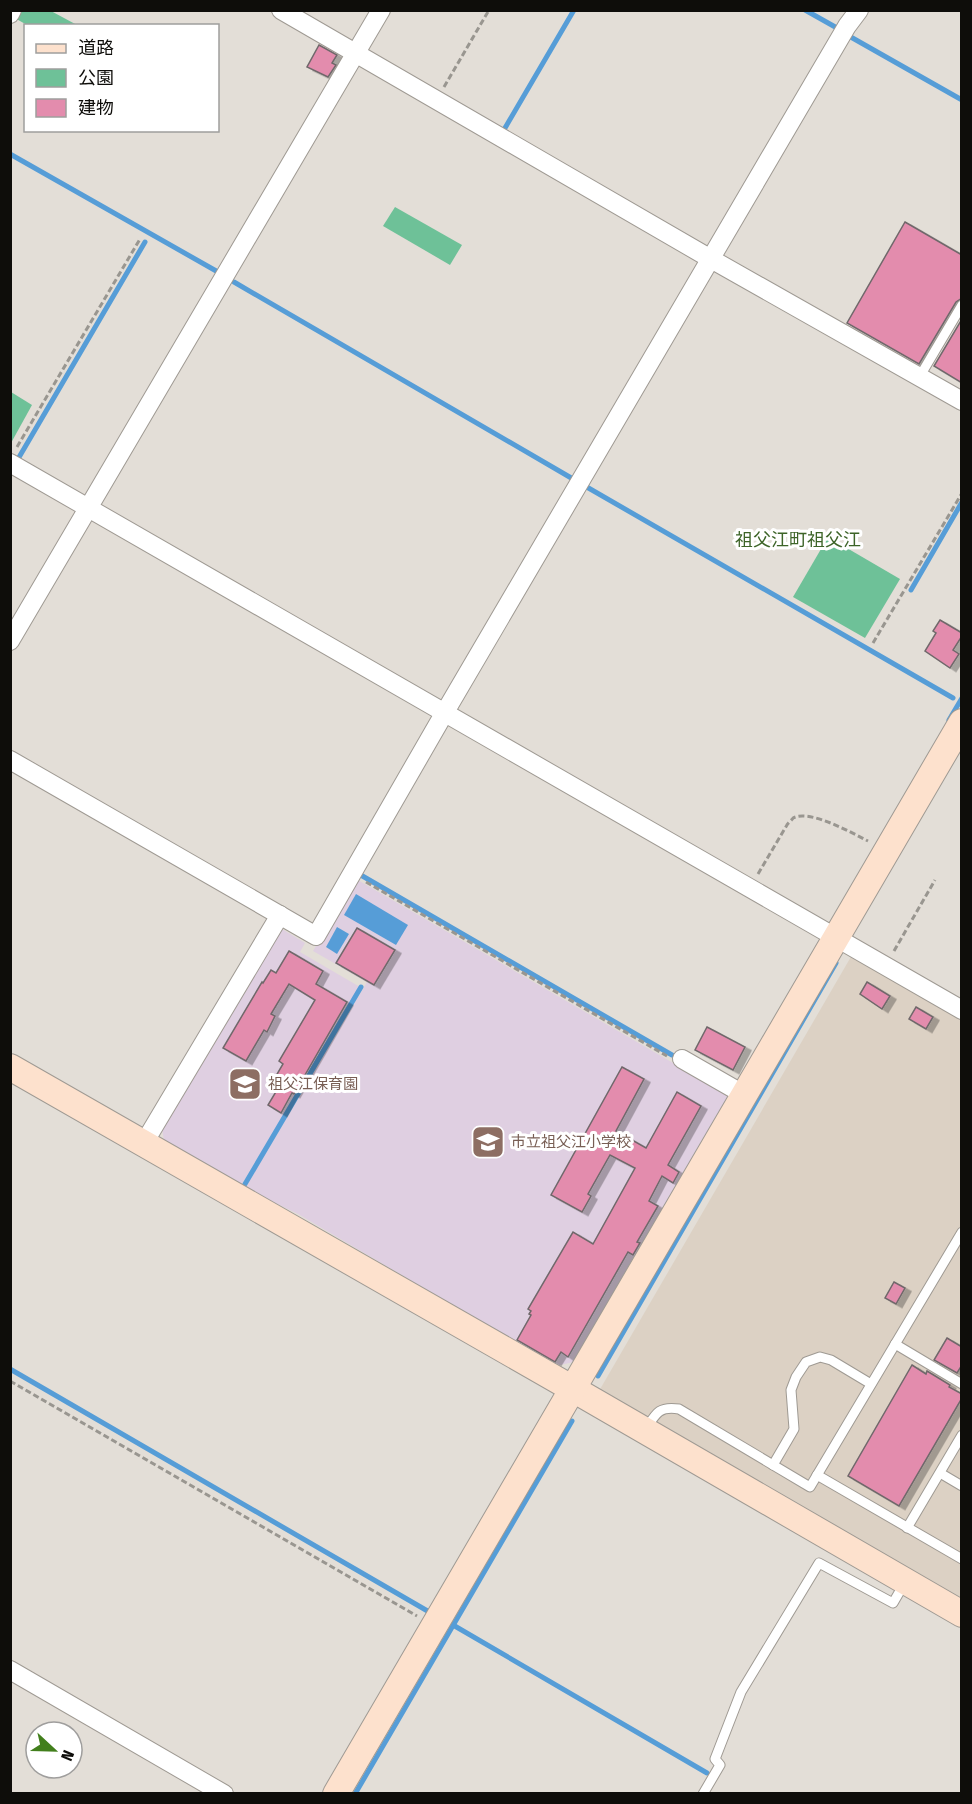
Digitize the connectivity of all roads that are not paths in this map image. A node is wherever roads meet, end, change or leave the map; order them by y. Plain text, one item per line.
1 (281, 10) edge
2 (381, 10) edge
3 (859, 10) edge
4 (357, 53) junction
5 (711, 259) junction
6 (962, 304) edge
7 (920, 376) junction
8 (962, 401) edge
9 (13, 456) edge
10 (88, 508) junction
11 (10, 641) edge
12 (445, 712) junction
13 (962, 722) edge
14 (10, 759) edge
15 (280, 915) junction
16 (835, 937) junction
17 (962, 1010) edge
18 (681, 1059) road end
19 (10, 1067) edge
20 (743, 1095) junction
21 (144, 1143) junction
22 (962, 1232) edge
23 (895, 1344) junction
24 (871, 1384) junction
25 (962, 1384) edge
26 (573, 1389) junction
27 (645, 1431) junction
28 (962, 1435) edge
29 (773, 1465) junction
30 (939, 1473) junction
31 (817, 1475) junction
32 (962, 1486) edge
33 (908, 1528) junction
34 (962, 1559) edge
35 (906, 1582) junction
36 (962, 1614) edge
37 (10, 1670) edge
38 (224, 1794) edge
39 (336, 1794) edge
40 (703, 1794) edge

1 - 4 street
2 - 4 street
3 - 5 street
4 - 5 street
4 - 10 street
5 - 7 street
5 - 12 street
6 - 7 lane
7 - 8 street
9 - 10 street
10 - 11 street
10 - 12 street
12 - 15 street
12 - 16 street
13 - 16 street
14 - 15 street
15 - 21 street
16 - 17 street
16 - 20 street
18 - 20 street
19 - 21 street
20 - 26 street
21 - 26 street
22 - 23 lane
23 - 24 lane
23 - 25 lane
24 - 29 lane
24 - 31 lane
26 - 27 street
26 - 39 street
27 - 29 lane
27 - 35 street
28 - 30 lane
29 - 31 lane
30 - 32 lane
30 - 33 lane
31 - 33 lane
33 - 34 lane
35 - 36 street
35 - 40 lane
37 - 38 street

